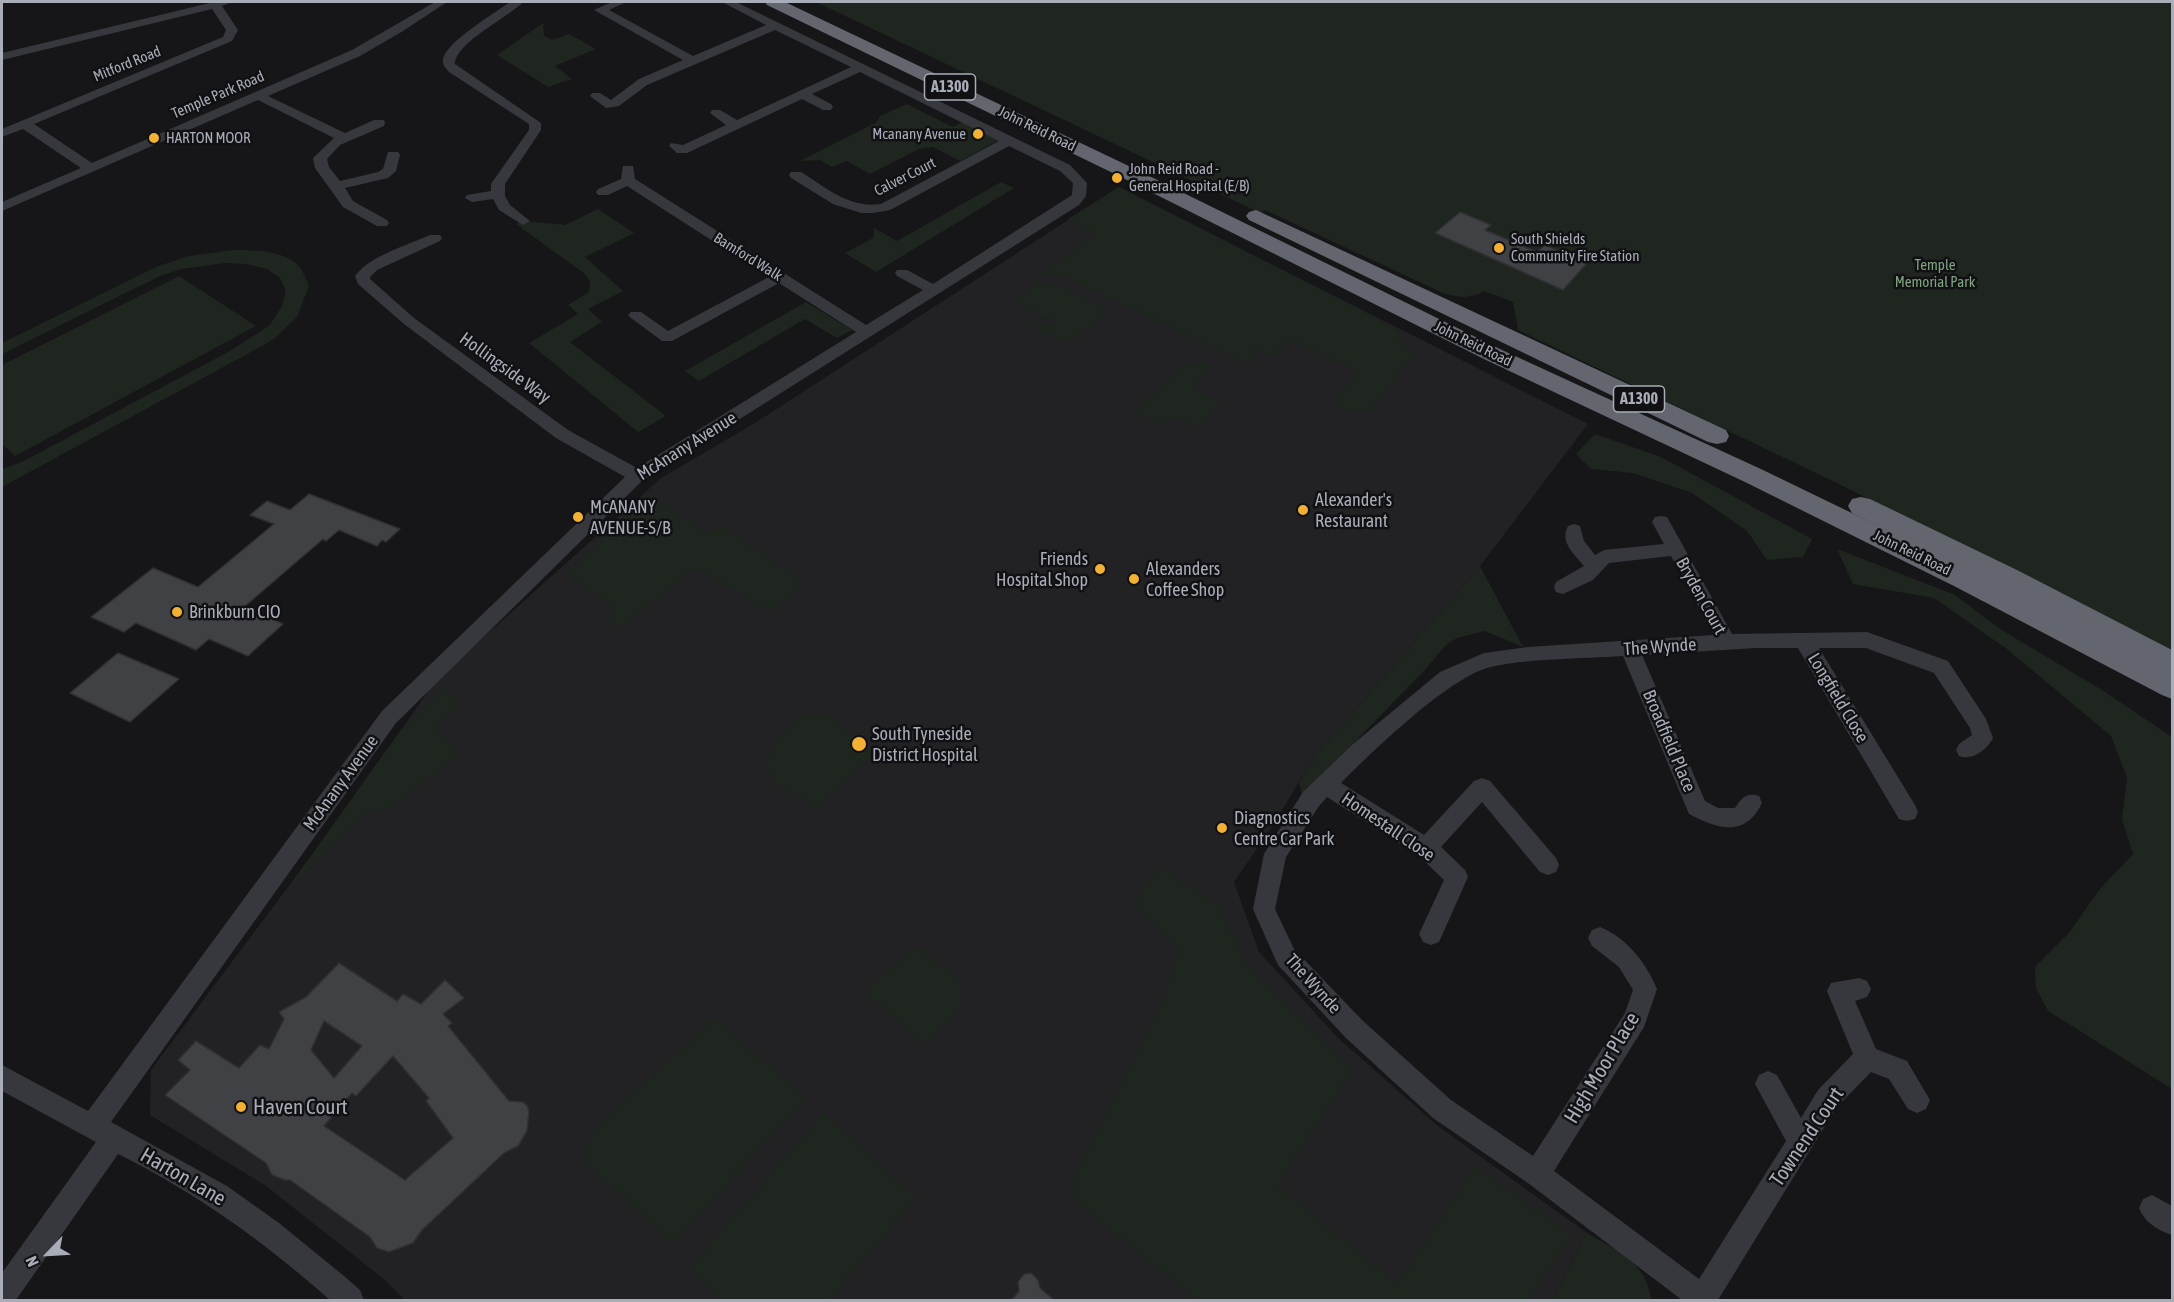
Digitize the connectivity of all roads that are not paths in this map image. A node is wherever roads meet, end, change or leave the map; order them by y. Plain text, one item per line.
1 (228, 2) edge
2 (436, 2) edge
3 (517, 2) edge
4 (728, 2) edge
5 (807, 2) edge
6 (618, 3) edge
7 (215, 5) junction
8 (775, 13) edge
9 (2, 56) edge
10 (693, 61) junction
11 (861, 67) junction
12 (802, 94) junction
13 (259, 96) junction
14 (596, 96) dead end
15 (827, 107) dead end
16 (716, 113) dead end
17 (379, 123) dead end
18 (25, 124) junction
19 (736, 125) junction
20 (2, 133) edge
21 (345, 138) junction
22 (1008, 141) junction
23 (676, 146) dead end
24 (393, 156) dead end
25 (92, 168) junction
26 (809, 168) dead end
27 (338, 186) junction
28 (603, 192) dead end
29 (498, 194) junction
30 (472, 198) dead end
31 (2, 207) edge
32 (523, 221) dead end
33 (382, 223) dead end
34 (435, 238) dead end
35 (902, 273) dead end
36 (780, 277) junction
37 (934, 291) junction
38 (636, 315) dead end
39 (868, 333) junction
40 (637, 476) junction
41 (1661, 522) dead end
42 (1574, 531) dead end
43 (1676, 549) junction
44 (1594, 566) junction
45 (1563, 587) dead end
46 (1804, 641) junction
47 (1726, 642) junction
48 (1630, 649) junction
49 (2172, 663) edge
50 (2172, 687) edge
51 (1966, 750) dead end
52 (1326, 785) junction
53 (1751, 803) dead end
54 (1907, 812) dead end
55 (1426, 848) junction
56 (1548, 865) dead end
57 (1431, 934) dead end
58 (1600, 938) dead end
59 (1859, 989) dead end
60 (1867, 1058) junction
61 (2, 1077) edge
62 (1768, 1084) dead end
63 (1917, 1100) dead end
64 (103, 1133) junction
65 (1801, 1143) junction
66 (1537, 1174) junction
67 (2, 1296) edge
68 (350, 1300) edge
69 (1703, 1300) edge

1 - 7 street
2 - 13 street, Temple Park Road
3 - 29 street
4 - 8 street, McAnany Avenue
5 - 49 highway, John Reid Road / A1300
6 - 10 street
7 - 9 street
7 - 18 street, Mitford Road
8 - 10 street
8 - 11 street, McAnany Avenue
8 - 50 highway, John Reid Road / A1300
10 - 14 street
11 - 12 street
11 - 22 street, McAnany Avenue
12 - 15 street
12 - 19 street
13 - 21 street
13 - 25 street, Temple Park Road
16 - 19 street
17 - 21 street
18 - 20 street, Mitford Road
18 - 25 street
19 - 23 street
21 - 27 street
22 - 26 street, Calver Court
22 - 37 street, McAnany Avenue
24 - 27 street
25 - 31 street, Temple Park Road
27 - 33 street
28 - 36 street, Bamford Walk
29 - 30 street
29 - 32 street
34 - 40 street, Hollingside Way
35 - 37 street
36 - 38 street
36 - 39 street, Bamford Walk
37 - 39 street, McAnany Avenue
39 - 40 street, McAnany Avenue
40 - 64 street, McAnany Avenue
41 - 43 street, Bryden Court
42 - 44 street
43 - 44 street, Bryden Court
43 - 47 street, Bryden Court
44 - 45 street, Bryden Court
46 - 47 street, The Wynde
46 - 51 street, Longfield Close
46 - 54 street, Longfield Close
47 - 48 street, The Wynde
48 - 52 street, The Wynde
48 - 53 street, Broadfield Place
52 - 55 street, Homestall Close
52 - 66 street, The Wynde
55 - 56 street
55 - 57 street, Homestall Close
58 - 66 street, High Moor Place
59 - 60 street
60 - 63 street
60 - 65 street, Townend Court
61 - 64 street, Harton Lane
62 - 65 street
64 - 67 street, McAnany Avenue
64 - 68 street, Harton Lane
65 - 69 street, Townend Court
66 - 69 street, The Wynde

